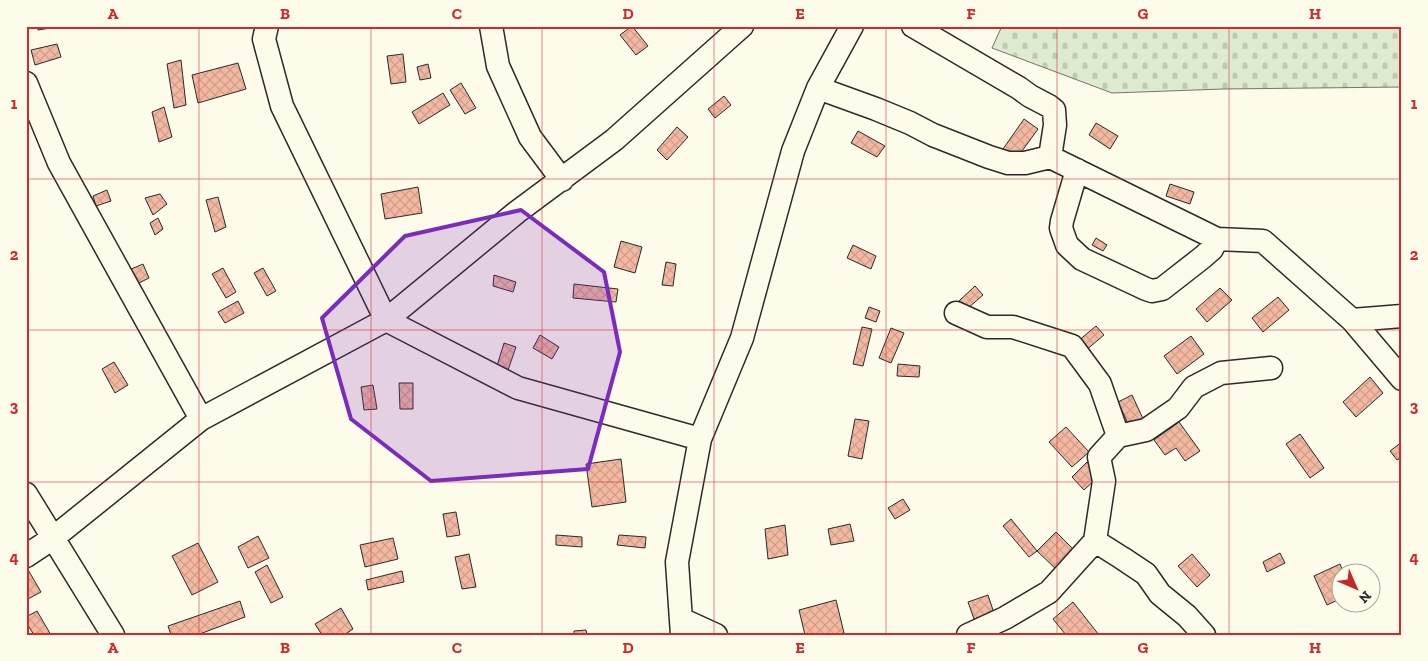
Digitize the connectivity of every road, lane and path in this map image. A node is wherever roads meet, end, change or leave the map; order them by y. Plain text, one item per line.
1 (267, 26) edge
2 (491, 26) edge
3 (742, 26) edge
4 (852, 26) edge
5 (913, 26) edge
6 (26, 83) edge
7 (818, 88) junction
8 (1050, 156) junction
9 (1077, 170) junction
10 (562, 180) junction
11 (1217, 239) junction
12 (956, 313) dead end
13 (1402, 316) edge
14 (386, 320) junction
15 (1352, 320) junction
16 (1271, 368) dead end
17 (1402, 379) edge
18 (201, 419) junction
19 (1118, 436) junction
20 (700, 439) junction
21 (26, 494) edge
22 (53, 538) junction
23 (1095, 541) junction
24 (26, 556) edge
25 (681, 627) edge
26 (113, 635) edge
27 (716, 635) edge
28 (968, 635) edge
29 (1204, 635) edge

1 - 14 street
2 - 10 street
3 - 10 street
4 - 7 street
5 - 8 street
6 - 18 street
7 - 8 street
7 - 20 street
8 - 9 street
9 - 11 street
9 - 11 street
10 - 14 street
11 - 15 street
12 - 19 street
13 - 15 street
14 - 18 street
14 - 20 street
15 - 17 street
16 - 19 street
18 - 22 street
19 - 23 street
20 - 25 street
21 - 22 street
22 - 24 street
22 - 26 street
23 - 28 street
23 - 29 street
25 - 27 street

